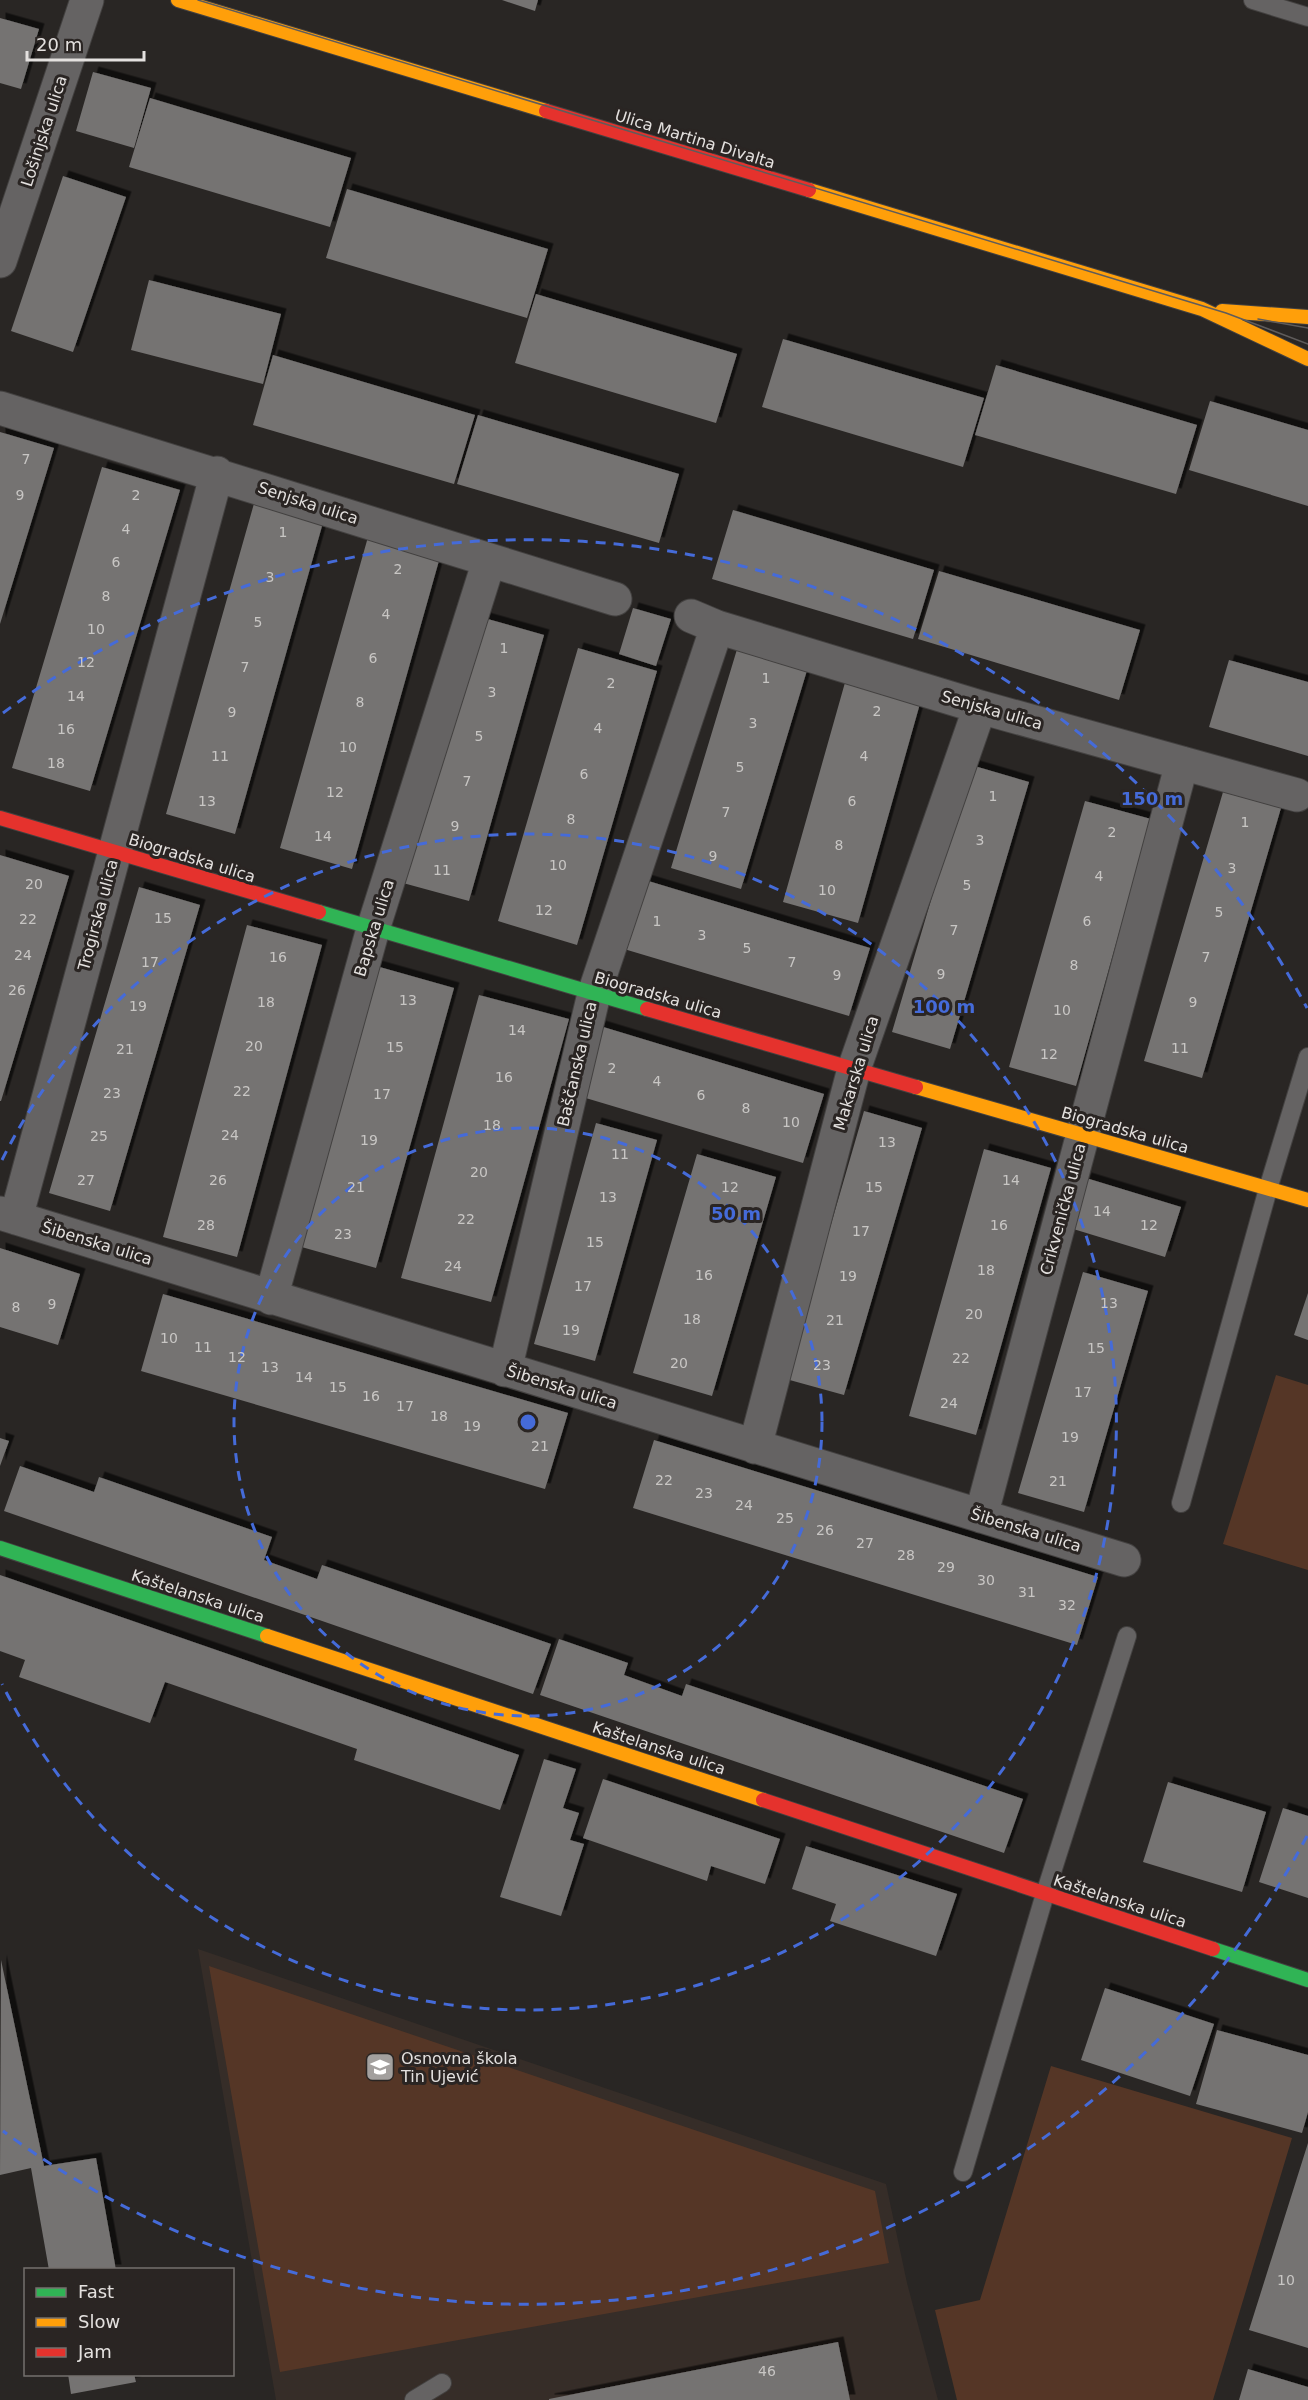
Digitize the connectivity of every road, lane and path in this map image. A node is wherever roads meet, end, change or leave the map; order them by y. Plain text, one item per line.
1 (87, 0) edge
2 (178, 0) edge
3 (1253, 0) edge
4 (1308, 17) edge
5 (0, 261) edge
6 (1202, 309) junction
7 (1308, 317) edge
8 (1308, 359) edge
9 (0, 408) edge
10 (217, 473) junction
11 (489, 561) junction
12 (615, 599) dead end
13 (704, 622) joint
14 (980, 707) junction
15 (1182, 763) junction
16 (1297, 795) dead end
17 (0, 818) edge
18 (115, 852) junction
19 (373, 929) junction
20 (594, 994) junction
21 (1308, 1057) edge
22 (854, 1069) junction
23 (1082, 1135) junction
24 (1268, 1188) junction
25 (1308, 1200) edge
26 (8, 1216) edge
27 (271, 1298) junction
28 (504, 1370) junction
29 (755, 1447) junction
30 (1181, 1503) dead end
31 (981, 1516) junction
32 (0, 1548) edge
33 (1124, 1560) dead end
34 (1127, 1636) dead end
35 (1045, 1894) junction
36 (1308, 1980) edge
37 (963, 2172) dead end
38 (442, 2383) dead end
39 (414, 2400) edge

1 - 5 street, Lošinjska ulica
2 - 6 street, Ulica Martina Divalta
3 - 4 lane
6 - 7 street, Ulica Martina Divalta
6 - 8 street, Ulica Martina Divalta
9 - 10 street, Senjska ulica
10 - 11 street, Senjska ulica
10 - 18 street, Trogirska ulica
11 - 12 street, Senjska ulica
11 - 19 street, Bapska ulica
13 - 14 street, Senjska ulica
13 - 20 street, Baščanska ulica
14 - 15 street, Senjska ulica
14 - 22 street, Makarska ulica
15 - 16 street, Senjska ulica
15 - 23 street, Crikvenička ulica
17 - 18 street, Biogradska ulica
18 - 19 street, Biogradska ulica
18 - 26 street, Trogirska ulica
19 - 20 street, Biogradska ulica
19 - 27 street, Bapska ulica
20 - 22 street, Biogradska ulica
20 - 28 street, Baščanska ulica
21 - 24 lane
22 - 23 street, Biogradska ulica
22 - 29 street, Makarska ulica
23 - 24 street, Biogradska ulica
23 - 31 street, Crikvenička ulica
24 - 25 street, Biogradska ulica
24 - 30 lane
26 - 27 street, Šibenska ulica
27 - 28 street, Šibenska ulica
28 - 29 street, Šibenska ulica
29 - 31 street, Šibenska ulica
31 - 33 street, Šibenska ulica
32 - 35 street, Kaštelanska ulica
34 - 35 lane
35 - 36 street, Kaštelanska ulica
35 - 37 lane
38 - 39 lane

